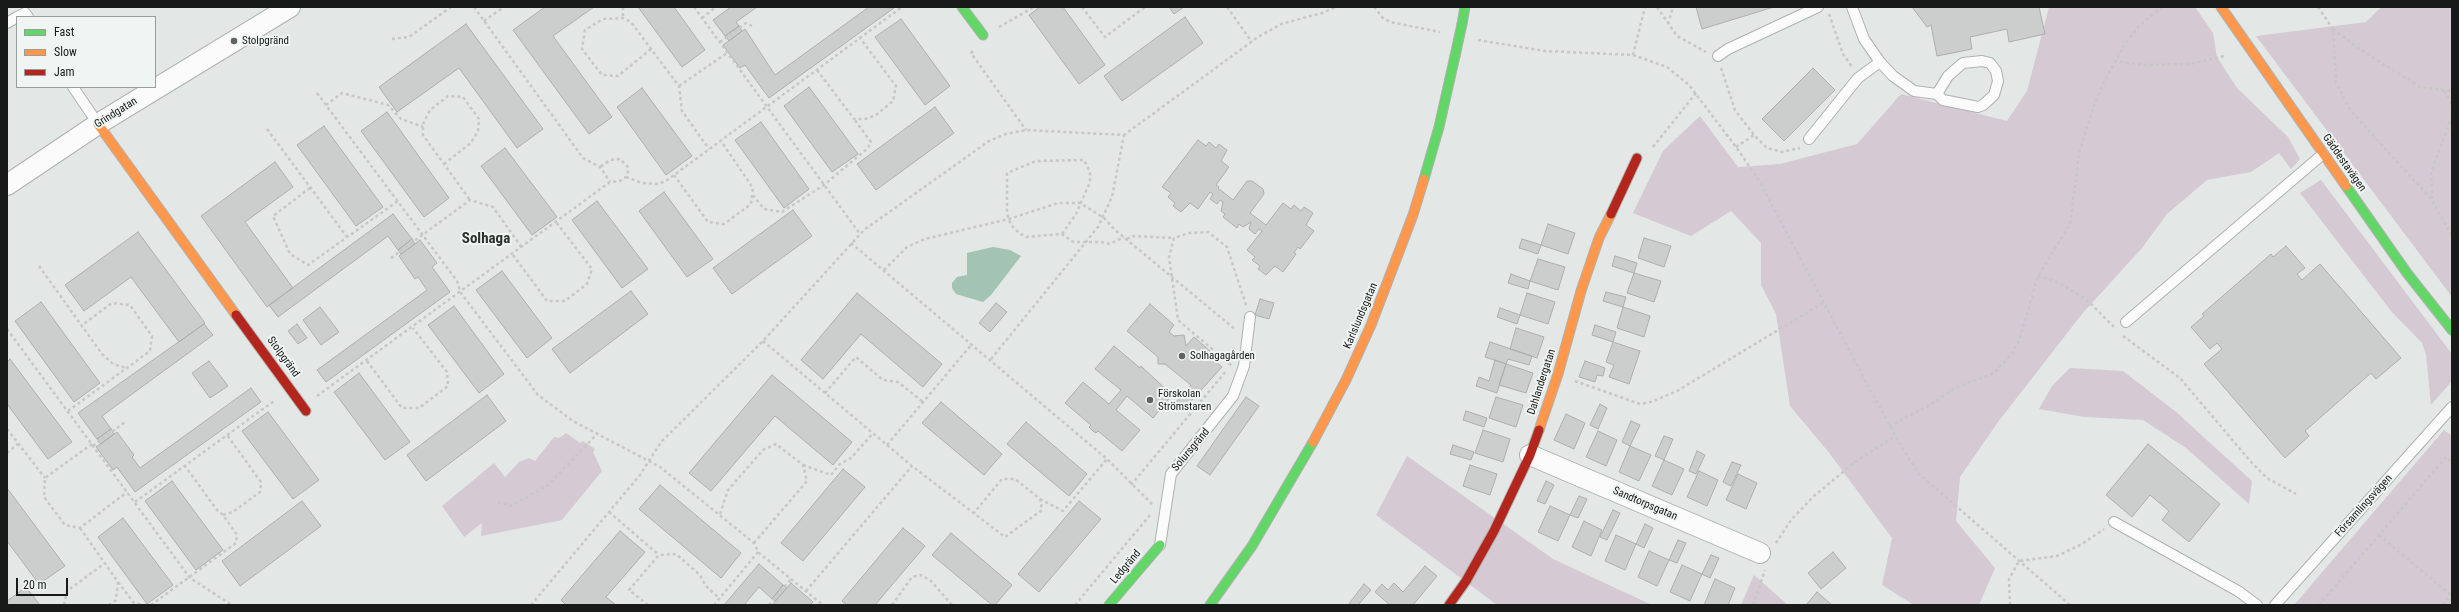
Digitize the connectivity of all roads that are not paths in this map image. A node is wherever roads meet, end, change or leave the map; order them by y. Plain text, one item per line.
1 (290, 7) edge
2 (962, 7) edge
3 (1465, 7) edge
4 (1818, 7) edge
5 (1852, 7) edge
6 (2221, 7) edge
7 (19, 16) edge
8 (27, 16) edge
9 (16, 18) edge
10 (7, 22) edge
11 (983, 35) road end
12 (1718, 56) dead end
13 (1880, 62) junction
14 (74, 88) edge
15 (1937, 94) junction
16 (98, 124) junction
17 (1809, 139) road end
18 (2323, 154) junction
19 (1636, 158) road end
20 (7, 186) edge
21 (1250, 317) road end
22 (2126, 322) dead end
23 (2452, 330) edge
24 (2452, 407) edge
25 (305, 408) road end
26 (1530, 455) junction
27 (2114, 522) road end
28 (1160, 545) joint
29 (1767, 556) road end
30 (1109, 605) edge
31 (1210, 605) edge
32 (1449, 605) edge
33 (2257, 605) edge
34 (2275, 605) edge

1 - 16 street, Grindgatan
2 - 11 street
3 - 31 street, Karlslundsgatan, bridge
4 - 12 lane
5 - 13 lane
6 - 18 street, Gäddestavägen
7 - 8 lane
9 - 10 lane
13 - 15 lane
13 - 17 lane
14 - 16 lane
15 - 15 lane
16 - 20 street, Grindgatan
16 - 25 street, Stolpgränd
18 - 22 lane
18 - 23 street, Gäddestavägen
19 - 26 street, Dahlandergatan
21 - 28 lane, Solursgränd
24 - 34 lane, Församlingsvägen
26 - 29 street, Sandtorpsgatan
26 - 32 street, Dahlandergatan
27 - 33 lane
28 - 30 street, Ledgränd

